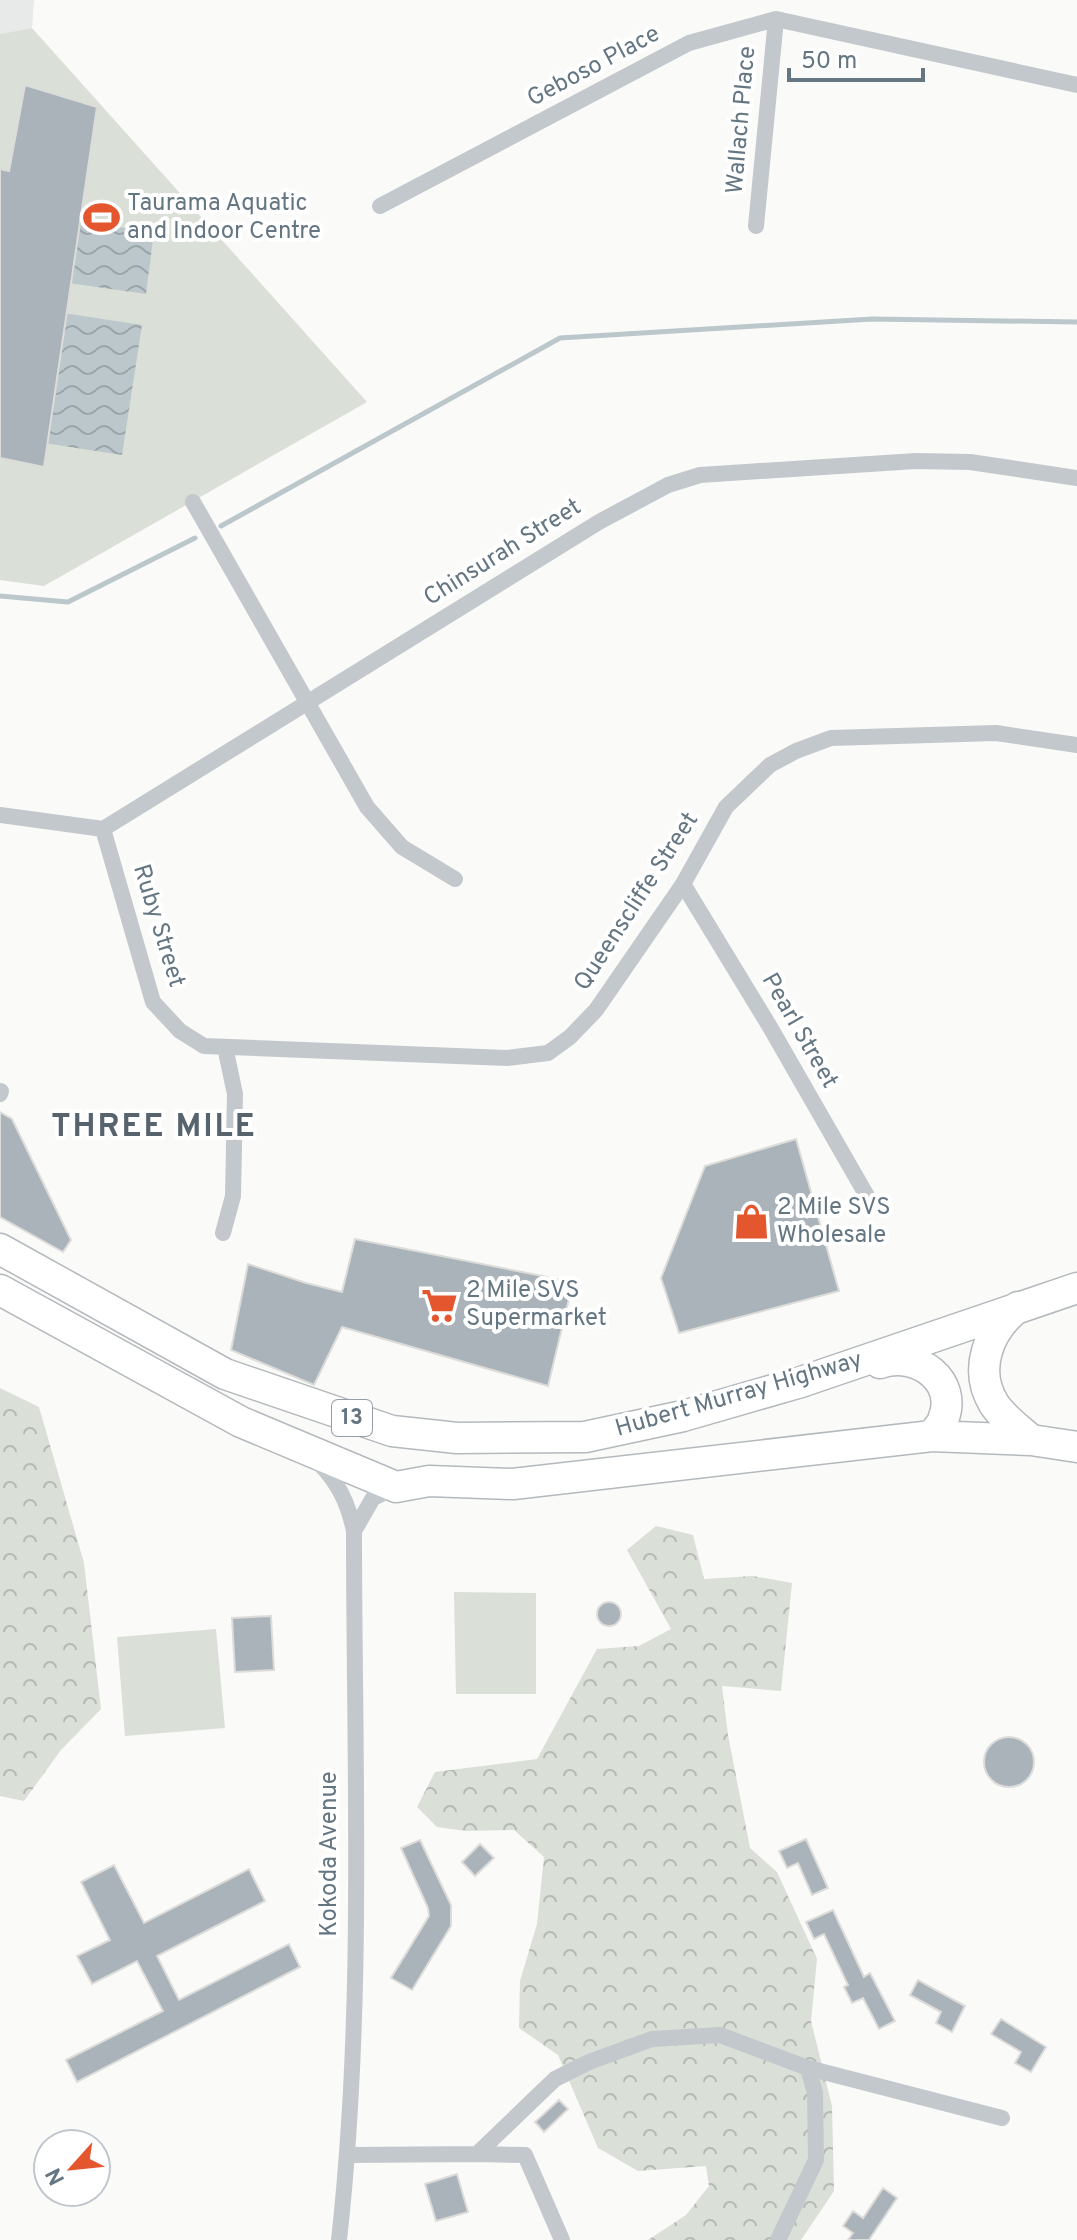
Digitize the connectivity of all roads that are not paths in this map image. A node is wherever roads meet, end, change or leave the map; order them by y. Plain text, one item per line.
1 (776, 19) junction
2 (1077, 85) edge
3 (380, 206) dead end
4 (756, 226) dead end
5 (1077, 478) edge
6 (193, 502) dead end
7 (309, 701) junction
8 (1077, 745) edge
9 (0, 815) edge
10 (103, 829) junction
11 (455, 879) dead end
12 (683, 884) junction
13 (180, 1031) joint
14 (225, 1047) junction
15 (871, 1203) dead end
16 (223, 1233) dead end
17 (0, 1249) edge
18 (1077, 1288) edge
19 (0, 1290) edge
20 (1019, 1306) junction
21 (801, 1382) junction
22 (932, 1436) junction
23 (1031, 1440) junction
24 (296, 1445) junction
25 (1077, 1447) edge
26 (396, 1487) junction
27 (354, 1531) junction
28 (808, 2068) junction
29 (1002, 2118) dead end
30 (477, 2154) junction
31 (349, 2155) junction
32 (339, 2240) edge
33 (562, 2240) edge
34 (778, 2240) edge

1 - 2 street, Geboso Place
1 - 3 street, Geboso Place
1 - 4 street, Wallach Place
5 - 7 street, Chinsurah Street
6 - 7 street
7 - 10 street, Chinsurah Street
7 - 11 street
8 - 12 street, Queenscliffe Street
9 - 10 street
10 - 13 street, Ruby Street
12 - 14 street, Queenscliffe Street
12 - 15 street, Pearl Street
13 - 14 street, Queenscliffe Street
14 - 16 street
17 - 21 highway, Hubert Murray Highway / 13
18 - 20 highway, Hubert Murray Highway / 13
19 - 24 highway, 13
20 - 21 highway, Hubert Murray Highway / 13
20 - 23 highway
21 - 22 highway
22 - 23 highway, Hubert Murray Highway
22 - 26 highway, Hubert Murray Highway
23 - 25 highway, Hubert Murray Highway
24 - 26 highway, 13
24 - 27 street
26 - 27 street
27 - 31 street, Kokoda Avenue
28 - 29 street
28 - 30 street
28 - 34 street
30 - 31 street
30 - 33 street
31 - 32 street, Kokoda Avenue

